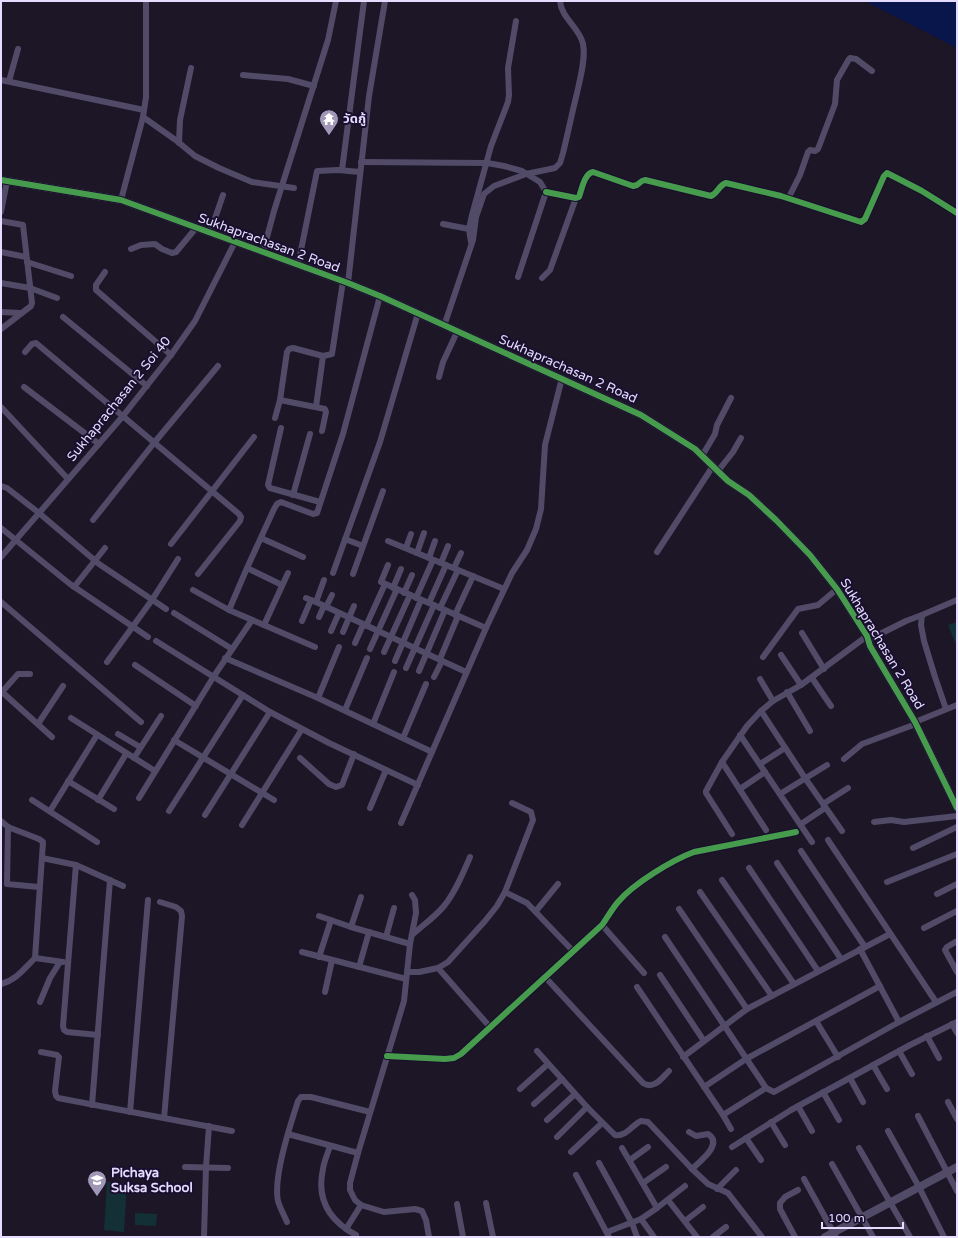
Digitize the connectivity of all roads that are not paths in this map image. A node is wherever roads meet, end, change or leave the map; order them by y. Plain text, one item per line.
1 (336, 1) edge
2 (364, 1) edge
3 (385, 1) edge
4 (560, 1) edge
5 (146, 4) edge
6 (516, 21) dead end
7 (18, 49) dead end
8 (191, 68) dead end
9 (872, 71) dead end
10 (243, 75) dead end
11 (1, 80) edge
12 (9, 81) junction
13 (314, 86) junction
14 (144, 110) junction
15 (144, 117) junction
16 (179, 142) junction
17 (361, 162) junction
18 (487, 163) junction
19 (342, 170) junction
20 (360, 172) junction
21 (526, 174) junction
22 (4, 181) edge
23 (282, 186) junction
24 (294, 188) dead end
25 (546, 192) junction
26 (223, 195) dead end
27 (576, 198) junction
28 (788, 198) junction
29 (121, 200) junction
30 (1, 212) edge
31 (957, 213) edge
32 (1, 221) edge
33 (443, 224) dead end
34 (196, 228) junction
35 (469, 229) junction
36 (210, 233) junction
37 (236, 242) junction
38 (472, 243) junction
39 (131, 249) dead end
40 (1, 252) edge
41 (263, 252) junction
42 (27, 260) junction
43 (298, 265) junction
44 (105, 272) dead end
45 (71, 276) dead end
46 (518, 277) dead end
47 (542, 278) dead end
48 (345, 282) junction
49 (1, 283) edge
50 (30, 288) junction
51 (380, 296) junction
52 (57, 298) dead end
53 (1, 312) edge
54 (21, 313) junction
55 (418, 314) junction
56 (63, 317) dead end
57 (444, 326) junction
58 (1, 329) edge
59 (457, 332) junction
60 (25, 352) dead end
61 (171, 355) junction
62 (323, 356) junction
63 (218, 366) dead end
64 (439, 377) dead end
65 (562, 378) junction
66 (147, 386) junction
67 (24, 387) dead end
68 (731, 398) dead end
69 (280, 400) junction
70 (1, 407) edge
71 (316, 407) junction
72 (123, 416) junction
73 (275, 418) dead end
74 (281, 428) dead end
75 (322, 431) dead end
76 (310, 434) dead end
77 (254, 437) dead end
78 (741, 438) dead end
79 (154, 443) junction
80 (98, 444) junction
81 (702, 456) junction
82 (715, 468) junction
83 (68, 480) junction
84 (1, 486) edge
85 (383, 491) dead end
86 (212, 492) junction
87 (293, 495) junction
88 (320, 502) junction
89 (39, 513) junction
90 (93, 520) dead end
91 (1, 528) edge
92 (424, 533) dead end
93 (411, 534) dead end
94 (261, 538) junction
95 (345, 539) junction
96 (17, 540) junction
97 (388, 541) dead end
98 (436, 541) dead end
99 (171, 544) dead end
100 (363, 546) junction
101 (448, 546) dead end
102 (106, 548) dead end
103 (406, 548) junction
104 (657, 552) dead end
105 (417, 553) junction
106 (461, 553) dead end
107 (1, 557) edge
108 (303, 557) dead end
109 (431, 559) junction
110 (178, 560) dead end
111 (95, 561) junction
112 (444, 564) junction
113 (388, 565) dead end
114 (247, 568) junction
115 (401, 569) dead end
116 (456, 569) junction
117 (288, 573) dead end
118 (333, 573) dead end
119 (198, 574) dead end
120 (353, 574) dead end
121 (412, 575) dead end
122 (473, 576) junction
123 (324, 580) dead end
124 (385, 584) junction
125 (282, 585) junction
126 (74, 587) junction
127 (395, 588) junction
128 (504, 589) junction
129 (837, 589) junction
130 (194, 590) dead end
131 (407, 594) junction
132 (332, 595) dead end
133 (419, 599) junction
134 (152, 600) junction
135 (311, 600) junction
136 (957, 600) edge
137 (1, 602) edge
138 (325, 606) junction
139 (354, 606) dead end
140 (437, 607) junction
141 (166, 609) dead end
142 (230, 610) junction
143 (339, 613) junction
144 (174, 614) dead end
145 (456, 615) junction
146 (922, 615) junction
147 (319, 617) dead end
148 (349, 617) junction
149 (252, 620) junction
150 (302, 621) dead end
151 (264, 625) junction
152 (365, 625) junction
153 (133, 627) junction
154 (486, 628) junction
155 (331, 631) dead end
156 (343, 632) dead end
157 (378, 632) junction
158 (802, 633) dead end
159 (148, 637) dead end
160 (390, 637) junction
161 (867, 638) junction
162 (156, 641) dead end
163 (355, 643) dead end
164 (402, 643) junction
165 (315, 647) dead end
166 (339, 647) dead end
167 (415, 648) junction
168 (232, 649) junction
169 (370, 649) dead end
170 (384, 652) dead end
171 (426, 654) junction
172 (782, 655) dead end
173 (763, 657) dead end
174 (226, 658) junction
175 (368, 658) dead end
176 (441, 660) junction
177 (395, 661) dead end
178 (107, 662) dead end
179 (135, 665) dead end
180 (406, 668) dead end
181 (824, 669) junction
182 (394, 672) dead end
183 (419, 672) dead end
184 (466, 672) junction
185 (30, 674) dead end
186 (214, 676) junction
187 (434, 677) dead end
188 (812, 678) junction
189 (760, 679) dead end
190 (426, 684) dead end
191 (801, 685) junction
192 (64, 686) dead end
193 (2, 691) edge
194 (787, 692) junction
195 (243, 695) junction
196 (318, 698) junction
197 (773, 701) junction
198 (957, 705) edge
199 (196, 706) junction
200 (831, 706) dead end
201 (946, 709) junction
202 (345, 710) junction
203 (761, 711) junction
204 (270, 712) junction
205 (160, 716) dead end
206 (71, 718) dead end
207 (141, 722) dead end
208 (915, 723) junction
209 (38, 724) junction
210 (373, 724) junction
211 (302, 729) junction
212 (810, 731) dead end
213 (118, 734) dead end
214 (97, 735) junction
215 (740, 736) junction
216 (52, 737) dead end
217 (403, 738) junction
218 (174, 740) junction
219 (140, 747) junction
220 (785, 748) junction
221 (432, 752) junction
222 (126, 754) junction
223 (354, 754) junction
224 (134, 758) junction
225 (203, 758) junction
226 (300, 758) dead end
227 (844, 759) dead end
228 (722, 762) junction
229 (760, 764) junction
230 (827, 765) dead end
231 (386, 770) junction
232 (155, 771) junction
233 (765, 772) junction
234 (231, 774) junction
235 (805, 778) junction
236 (68, 781) junction
237 (418, 785) junction
238 (848, 788) dead end
239 (740, 789) junction
240 (262, 792) junction
241 (780, 794) junction
242 (139, 798) dead end
243 (32, 800) dead end
244 (98, 800) junction
245 (274, 800) dead end
246 (512, 803) dead end
247 (824, 806) junction
248 (370, 808) dead end
249 (957, 808) edge
250 (114, 809) dead end
251 (50, 811) junction
252 (169, 811) dead end
253 (205, 815) dead end
254 (957, 816) edge
255 (1, 821) edge
256 (874, 822) dead end
257 (402, 823) dead end
258 (801, 824) junction
259 (242, 825) dead end
260 (8, 827) junction
261 (957, 827) edge
262 (766, 830) dead end
263 (842, 831) dead end
264 (796, 832) dead end
265 (732, 834) dead end
266 (828, 840) dead end
267 (97, 842) dead end
268 (812, 842) dead end
269 (913, 848) dead end
270 (801, 851) dead end
271 (957, 854) edge
272 (470, 856) dead end
273 (42, 858) junction
274 (776, 863) dead end
275 (76, 865) junction
276 (749, 868) dead end
277 (110, 880) junction
278 (722, 880) dead end
279 (887, 882) dead end
280 (558, 884) dead end
281 (957, 884) edge
282 (124, 886) dead end
283 (40, 887) junction
284 (505, 892) junction
285 (700, 892) dead end
286 (937, 894) dead end
287 (412, 895) dead end
288 (361, 897) dead end
289 (148, 900) dead end
290 (160, 902) dead end
291 (394, 908) dead end
292 (678, 909) dead end
293 (536, 911) junction
294 (957, 911) edge
295 (319, 916) dead end
296 (331, 920) junction
297 (602, 925) junction
298 (352, 927) junction
299 (924, 928) dead end
300 (369, 932) junction
301 (412, 934) junction
302 (890, 934) junction
303 (386, 937) junction
304 (665, 937) dead end
305 (957, 941) edge
306 (410, 944) junction
307 (862, 948) junction
308 (573, 951) junction
309 (302, 952) dead end
310 (319, 957) junction
311 (35, 958) junction
312 (841, 959) junction
313 (332, 960) junction
314 (60, 962) junction
315 (68, 963) junction
316 (359, 967) junction
317 (438, 968) junction
318 (818, 971) junction
319 (957, 972) edge
320 (644, 973) dead end
321 (660, 975) dead end
322 (406, 976) junction
323 (545, 977) junction
324 (1, 984) edge
325 (794, 984) junction
326 (880, 986) junction
327 (637, 987) dead end
328 (325, 992) dead end
329 (957, 992) edge
330 (772, 996) junction
331 (40, 1002) dead end
332 (936, 1002) junction
333 (747, 1009) junction
334 (816, 1021) junction
335 (899, 1022) junction
336 (955, 1023) edge
337 (725, 1025) junction
338 (490, 1027) junction
339 (957, 1033) edge
340 (98, 1035) junction
341 (927, 1036) junction
342 (704, 1041) junction
343 (537, 1051) dead end
344 (899, 1051) junction
345 (41, 1052) dead end
346 (388, 1056) junction
347 (683, 1057) junction
348 (838, 1057) junction
349 (939, 1058) dead end
350 (746, 1059) junction
351 (548, 1064) junction
352 (873, 1065) junction
353 (669, 1071) dead end
354 (912, 1074) dead end
355 (850, 1078) junction
356 (562, 1079) junction
357 (704, 1087) junction
358 (766, 1088) junction
359 (520, 1089) dead end
360 (887, 1089) dead end
361 (823, 1092) junction
362 (575, 1094) junction
363 (863, 1102) dead end
364 (948, 1102) dead end
365 (534, 1104) dead end
366 (92, 1105) junction
367 (798, 1106) junction
368 (587, 1107) junction
369 (130, 1112) junction
370 (370, 1112) junction
371 (723, 1115) junction
372 (918, 1116) dead end
373 (164, 1118) junction
374 (957, 1119) edge
375 (547, 1120) dead end
376 (839, 1120) dead end
377 (771, 1122) junction
378 (602, 1123) junction
379 (209, 1126) junction
380 (731, 1129) dead end
381 (232, 1130) dead end
382 (812, 1131) dead end
383 (888, 1131) dead end
384 (689, 1132) dead end
385 (288, 1134) junction
386 (557, 1137) dead end
387 (746, 1138) junction
388 (785, 1145) dead end
389 (330, 1146) junction
390 (648, 1147) dead end
391 (732, 1147) dead end
392 (622, 1148) dead end
393 (859, 1148) dead end
394 (571, 1152) dead end
395 (358, 1153) junction
396 (630, 1160) junction
397 (760, 1160) dead end
398 (599, 1163) dead end
399 (832, 1164) dead end
400 (185, 1167) dead end
401 (206, 1167) junction
402 (666, 1167) dead end
403 (957, 1167) edge
404 (228, 1168) dead end
405 (692, 1169) junction
406 (736, 1170) dead end
407 (947, 1172) junction
408 (576, 1175) dead end
409 (804, 1179) dead end
410 (643, 1183) junction
411 (685, 1186) dead end
412 (919, 1187) junction
413 (717, 1189) junction
414 (798, 1190) dead end
415 (957, 1191) edge
416 (668, 1200) junction
417 (890, 1202) junction
418 (486, 1203) dead end
419 (457, 1204) dead end
420 (361, 1205) junction
421 (703, 1207) dead end
422 (657, 1208) junction
423 (862, 1218) junction
424 (641, 1219) junction
425 (685, 1221) junction
426 (287, 1222) dead end
427 (632, 1223) junction
428 (726, 1227) dead end
429 (346, 1230) junction
430 (608, 1234) edge
431 (356, 1235) dead end
432 (835, 1235) edge
433 (204, 1237) edge
434 (430, 1237) edge
435 (463, 1237) edge
436 (493, 1237) edge
437 (637, 1237) edge
438 (654, 1237) edge
439 (697, 1237) edge
440 (713, 1237) edge
441 (762, 1237) edge
442 (794, 1237) edge
443 (825, 1237) edge
444 (873, 1237) edge
445 (910, 1237) edge
446 (944, 1237) edge

1 - 13 street
2 - 19 street
3 - 17 street
4 - 21 street
5 - 14 street
6 - 18 street
7 - 12 street
8 - 16 street
9 - 28 street
10 - 13 street
11 - 12 street
12 - 14 street
13 - 23 street
14 - 15 street
15 - 16 street
15 - 29 street
16 - 23 street
17 - 18 street
17 - 20 street
18 - 21 street
18 - 35 street
19 - 20 street
19 - 43 street
20 - 48 street
21 - 25 street
21 - 38 street
22 - 29 street, Sukhaprachasan 2 Road
22 - 30 street
23 - 24 street
23 - 41 street
25 - 27 street
25 - 46 street
26 - 36 street
27 - 28 street
27 - 47 street
28 - 31 street
29 - 34 street, Sukhaprachasan 2 Road
32 - 42 street
33 - 35 street
34 - 36 street, Sukhaprachasan 2 Road
34 - 39 street
35 - 38 street
36 - 37 street, Sukhaprachasan 2 Road
37 - 41 street, Sukhaprachasan 2 Road
37 - 61 street, Sukhaprachasan 2 Soi 40
38 - 57 street
40 - 42 street
41 - 43 street, Sukhaprachasan 2 Road
42 - 45 street
42 - 50 street
43 - 48 street, Sukhaprachasan 2 Road
44 - 61 street
48 - 51 street, Sukhaprachasan 2 Road
48 - 62 street
49 - 50 street
50 - 52 street
50 - 54 street
51 - 55 street, Sukhaprachasan 2 Road
51 - 88 street
53 - 54 street
54 - 58 street
55 - 57 street, Sukhaprachasan 2 Road
55 - 95 street
56 - 66 street
57 - 59 street, Sukhaprachasan 2 Road
59 - 64 street
59 - 65 street, Sukhaprachasan 2 Road
60 - 72 street
61 - 66 street, Sukhaprachasan 2 Soi 40
62 - 69 street
62 - 71 street
63 - 79 street
65 - 81 street, Sukhaprachasan 2 Road
65 - 128 street
66 - 72 street, Sukhaprachasan 2 Soi 40
67 - 80 street
68 - 81 street
69 - 71 street
69 - 73 street
70 - 83 street
71 - 75 street
72 - 79 street
72 - 80 street, Sukhaprachasan 2 Soi 40
74 - 87 street
76 - 87 street
77 - 86 street
78 - 82 street
79 - 86 street
79 - 90 street
80 - 83 street, Sukhaprachasan 2 Soi 40
81 - 82 street, Sukhaprachasan 2 Road
82 - 104 street
82 - 129 street, Sukhaprachasan 2 Road
83 - 89 street, Sukhaprachasan 2 Soi 40
84 - 89 street
85 - 100 street
86 - 99 street
86 - 119 street
87 - 88 street
88 - 94 street
89 - 96 street, Sukhaprachasan 2 Soi 40
89 - 111 street
91 - 96 street
92 - 105 street
93 - 103 street
94 - 108 street
94 - 114 street
95 - 100 street
95 - 118 street
96 - 107 street, Sukhaprachasan 2 Soi 40
96 - 126 street
97 - 103 street
98 - 109 street
100 - 120 street
101 - 112 street
102 - 111 street
103 - 105 street
105 - 109 street
106 - 116 street
109 - 112 street
109 - 133 street
110 - 134 street
111 - 126 street
111 - 134 street
112 - 116 street
112 - 140 street
113 - 124 street
114 - 125 street
114 - 142 street
115 - 127 street
116 - 122 street
116 - 140 street
117 - 125 street
121 - 131 street
122 - 128 street
122 - 145 street
123 - 135 street
124 - 127 street
124 - 152 street
125 - 151 street
126 - 153 street
127 - 131 street
127 - 157 street
128 - 154 street
129 - 161 street, Sukhaprachasan 2 Road
129 - 173 street
130 - 142 street
131 - 133 street
131 - 160 street
132 - 138 street
133 - 140 street
133 - 164 street
134 - 141 street
134 - 153 street
135 - 138 street
135 - 150 street
136 - 146 street
137 - 207 street
138 - 143 street
138 - 147 street
139 - 148 street
140 - 145 street
140 - 167 street
140 - 171 street
142 - 149 street
143 - 148 street
143 - 155 street
144 - 168 street
145 - 154 street
145 - 176 street
146 - 161 street
146 - 201 street
148 - 152 street
148 - 156 street
149 - 151 street
149 - 168 street
151 - 165 street
152 - 157 street
152 - 163 street
153 - 159 street
153 - 178 street
154 - 184 street
157 - 160 street
157 - 169 street
158 - 181 street
160 - 164 street
160 - 170 street
161 - 181 street
161 - 208 street, Sukhaprachasan 2 Road
162 - 186 street
164 - 167 street
164 - 177 street
166 - 196 street
167 - 171 street
167 - 180 street
168 - 174 street
171 - 176 street
171 - 183 street
172 - 191 street
174 - 186 street
174 - 196 street
175 - 202 street
176 - 184 street
176 - 187 street
179 - 199 street
181 - 188 street
182 - 210 street
184 - 221 street
185 - 193 street
186 - 195 street
186 - 199 street
188 - 191 street
188 - 200 street
189 - 197 street
190 - 217 street
191 - 194 street
192 - 209 street
193 - 209 street
194 - 197 street
194 - 212 street
195 - 204 street
195 - 225 street
196 - 202 street
197 - 203 street
198 - 201 street
199 - 218 street
201 - 208 street
202 - 210 street
203 - 215 street
203 - 220 street
204 - 211 street
204 - 234 street
205 - 219 street
206 - 214 street
208 - 227 street
208 - 249 street, Sukhaprachasan 2 Road
209 - 216 street
210 - 217 street
211 - 223 street
211 - 240 street
213 - 219 street
214 - 222 street
214 - 236 street
215 - 228 street
215 - 229 street
217 - 221 street
218 - 225 street
218 - 232 street
219 - 224 street
220 - 229 street
220 - 235 street
221 - 237 street
222 - 224 street
222 - 244 street
223 - 226 street
223 - 231 street
224 - 232 street
225 - 234 street
225 - 252 street
228 - 239 street
228 - 265 street
229 - 233 street
230 - 235 street
231 - 237 street
231 - 248 street
232 - 242 street
233 - 239 street
233 - 241 street
234 - 240 street
234 - 253 street
235 - 241 street
235 - 247 street
236 - 244 street
236 - 251 street
237 - 257 street
238 - 247 street
239 - 262 street
240 - 245 street
240 - 259 street
241 - 258 street
243 - 251 street
244 - 250 street
246 - 284 street
247 - 258 street
247 - 263 street
251 - 267 street
254 - 256 street
255 - 260 street
258 - 268 street
260 - 273 street
260 - 283 street
261 - 269 street
264 - 297 street
266 - 302 street
270 - 307 street
271 - 279 street
272 - 301 street
273 - 275 street
273 - 283 street
274 - 312 street
275 - 277 street
275 - 315 street
276 - 318 street
277 - 282 street
277 - 340 street
278 - 325 street
280 - 293 street
281 - 286 street
283 - 311 street
284 - 293 street
284 - 317 street
285 - 330 street
287 - 301 street
288 - 298 street
289 - 369 street
290 - 373 street
291 - 303 street
292 - 333 street
293 - 308 street
294 - 299 street
295 - 296 street
296 - 298 street
296 - 310 street
297 - 308 street
297 - 320 street
298 - 300 street
300 - 303 street
300 - 316 street
301 - 306 street
302 - 307 street
302 - 332 street
303 - 306 street
304 - 337 street
305 - 319 street
306 - 322 street
307 - 312 street
307 - 326 street
308 - 323 street
309 - 310 street
310 - 313 street
311 - 314 street
311 - 324 street
312 - 318 street
313 - 316 street
313 - 328 street
314 - 315 street
314 - 331 street
315 - 340 street
316 - 322 street
317 - 322 street
317 - 338 street
318 - 325 street
321 - 342 street
322 - 346 street
323 - 338 street
323 - 353 street
325 - 330 street
326 - 334 street
326 - 335 street
327 - 347 street
329 - 332 street
330 - 333 street
332 - 335 street
333 - 337 street
334 - 348 street
334 - 350 street
335 - 348 street
336 - 339 street
336 - 341 street
337 - 342 street
337 - 350 street
338 - 346 street
340 - 366 street
341 - 344 street
341 - 349 street
342 - 347 street
343 - 351 street
344 - 352 street
344 - 354 street
345 - 366 street
346 - 370 street
347 - 357 street
348 - 358 street
350 - 357 street
350 - 358 street
351 - 356 street
351 - 359 street
352 - 355 street
352 - 360 street
355 - 361 street
355 - 363 street
356 - 362 street
356 - 365 street
357 - 371 street
358 - 371 street
361 - 367 street
361 - 376 street
362 - 368 street
362 - 375 street
364 - 374 street
366 - 369 street
367 - 377 street
367 - 382 street
368 - 378 street
368 - 386 street
369 - 373 street
370 - 385 street
370 - 395 street
371 - 380 street
372 - 407 street
373 - 379 street
377 - 387 street
377 - 388 street
378 - 394 street
378 - 405 street
379 - 381 street
379 - 401 street
383 - 412 street
384 - 405 street
385 - 389 street
385 - 426 street
387 - 391 street
387 - 397 street
389 - 395 street
389 - 429 street
390 - 396 street
392 - 396 street
393 - 417 street
395 - 420 street
396 - 410 street
398 - 427 street
399 - 423 street
400 - 401 street
401 - 404 street
401 - 433 street
402 - 410 street
403 - 407 street
405 - 413 street
406 - 413 street
407 - 412 street
407 - 415 street
408 - 430 street
409 - 432 street
410 - 422 street
411 - 416 street
412 - 417 street
412 - 446 street
413 - 441 street
414 - 442 street
416 - 422 street
416 - 425 street
417 - 423 street
417 - 445 street
418 - 436 street
419 - 435 street
420 - 429 street
420 - 434 street
421 - 425 street
422 - 424 street
423 - 432 street
423 - 444 street
424 - 427 street
424 - 438 street
425 - 439 street
427 - 430 street
427 - 437 street
428 - 440 street
429 - 431 street
432 - 443 street

